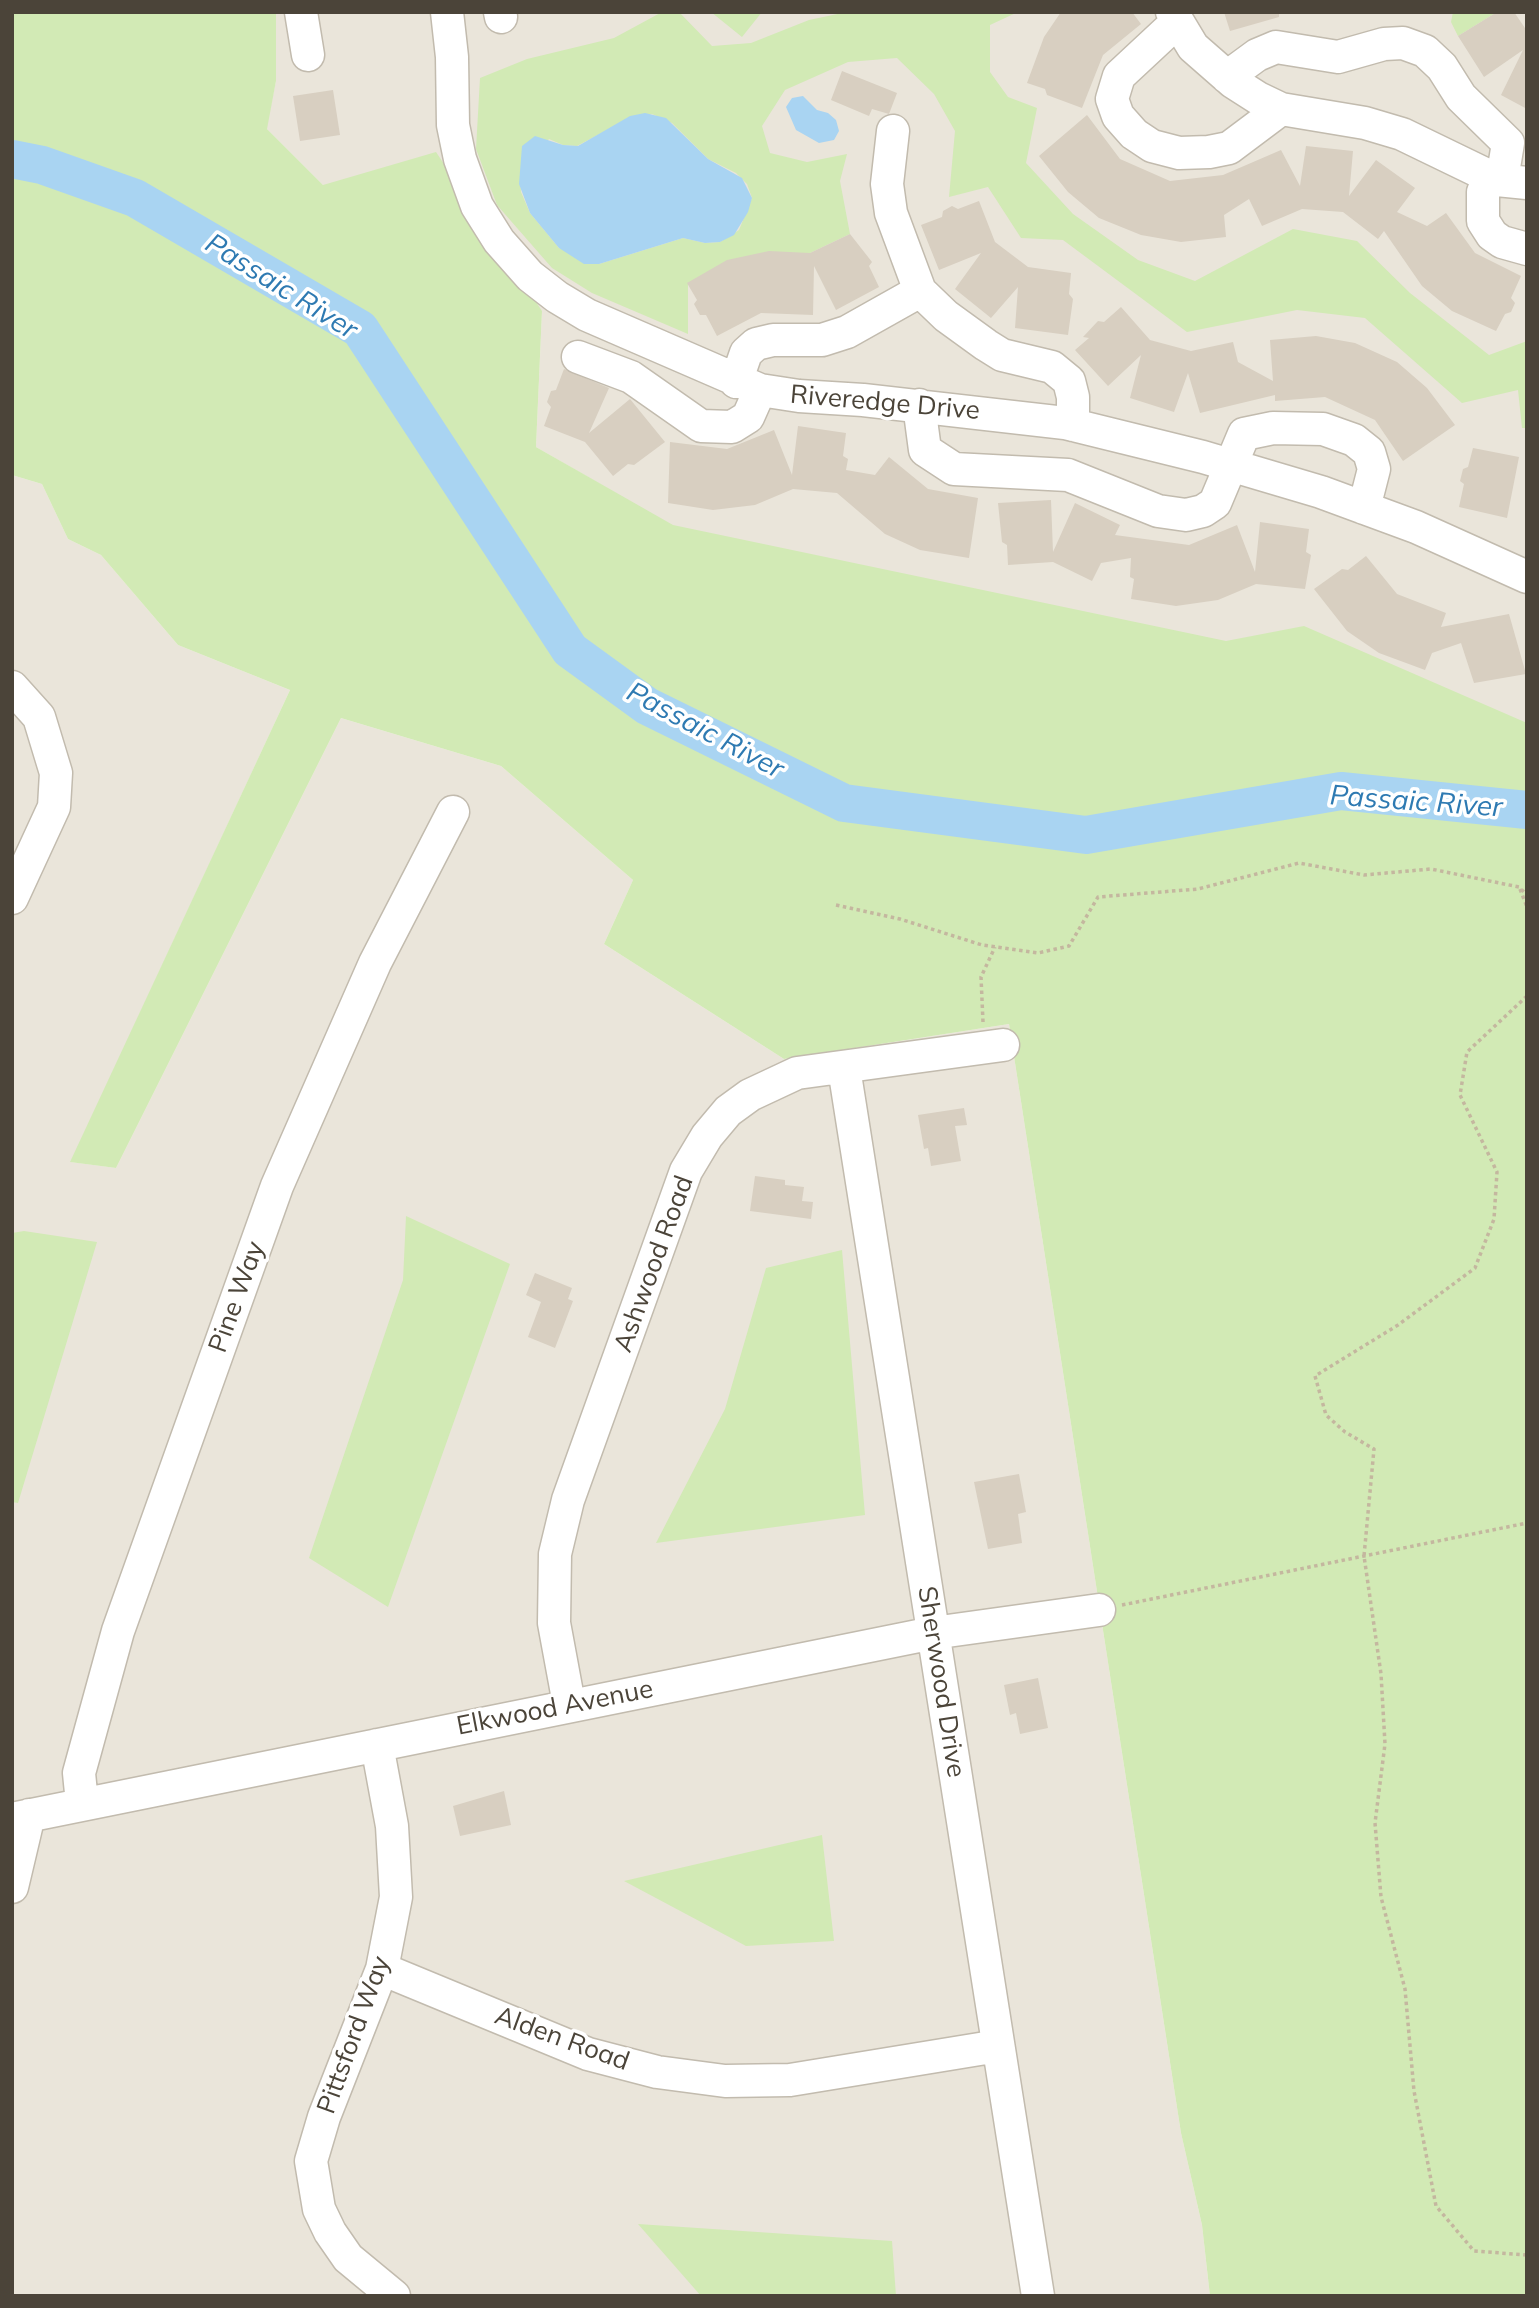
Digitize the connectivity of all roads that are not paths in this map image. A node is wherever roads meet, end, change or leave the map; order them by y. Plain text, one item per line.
1 (302, 12) edge
2 (447, 12) edge
3 (1175, 17) edge
4 (307, 55) dead end
5 (1227, 77) junction
6 (1281, 108) junction
7 (893, 131) dead end
8 (1506, 180) edge
9 (1527, 248) edge
10 (920, 291) junction
11 (578, 357) dead end
12 (748, 386) junction
13 (919, 405) junction
14 (1073, 425) junction
15 (1230, 465) junction
16 (1364, 508) junction
17 (1525, 573) edge
18 (12, 687) edge
19 (453, 812) dead end
20 (12, 898) edge
21 (994, 1047) road end
22 (844, 1068) junction
23 (1099, 1610) road end
24 (933, 1633) junction
25 (569, 1704) junction
26 (377, 1745) junction
27 (82, 1803) junction
28 (20, 1817) edge
29 (12, 1887) edge
30 (382, 1969) junction
31 (998, 2046) junction
32 (394, 2296) edge
33 (1038, 2296) edge

1 - 4 street
2 - 12 street, Riveredge Drive
3 - 5 street
3 - 6 street
5 - 6 street
5 - 8 street
6 - 8 street
7 - 10 street
8 - 9 street
10 - 12 street
10 - 14 street
11 - 12 street
12 - 13 street, Riveredge Drive
13 - 14 street, Riveredge Drive
13 - 15 street
14 - 15 street, Riveredge Drive
15 - 16 street, Riveredge Drive
15 - 16 street
16 - 17 street, Riveredge Drive
18 - 20 street
19 - 27 street, Pine Way
21 - 22 street, Ashwood Road
22 - 24 street, Sherwood Drive
22 - 25 street, Ashwood Road
23 - 24 street, Elkwood Avenue
24 - 25 street, Elkwood Avenue
24 - 31 street, Sherwood Drive
25 - 26 street, Elkwood Avenue
26 - 27 street, Elkwood Avenue
26 - 30 street, Pittsford Way
27 - 28 street, Elkwood Avenue
28 - 29 street
30 - 31 street, Alden Road
30 - 32 street, Pittsford Way
31 - 33 street, Sherwood Drive

